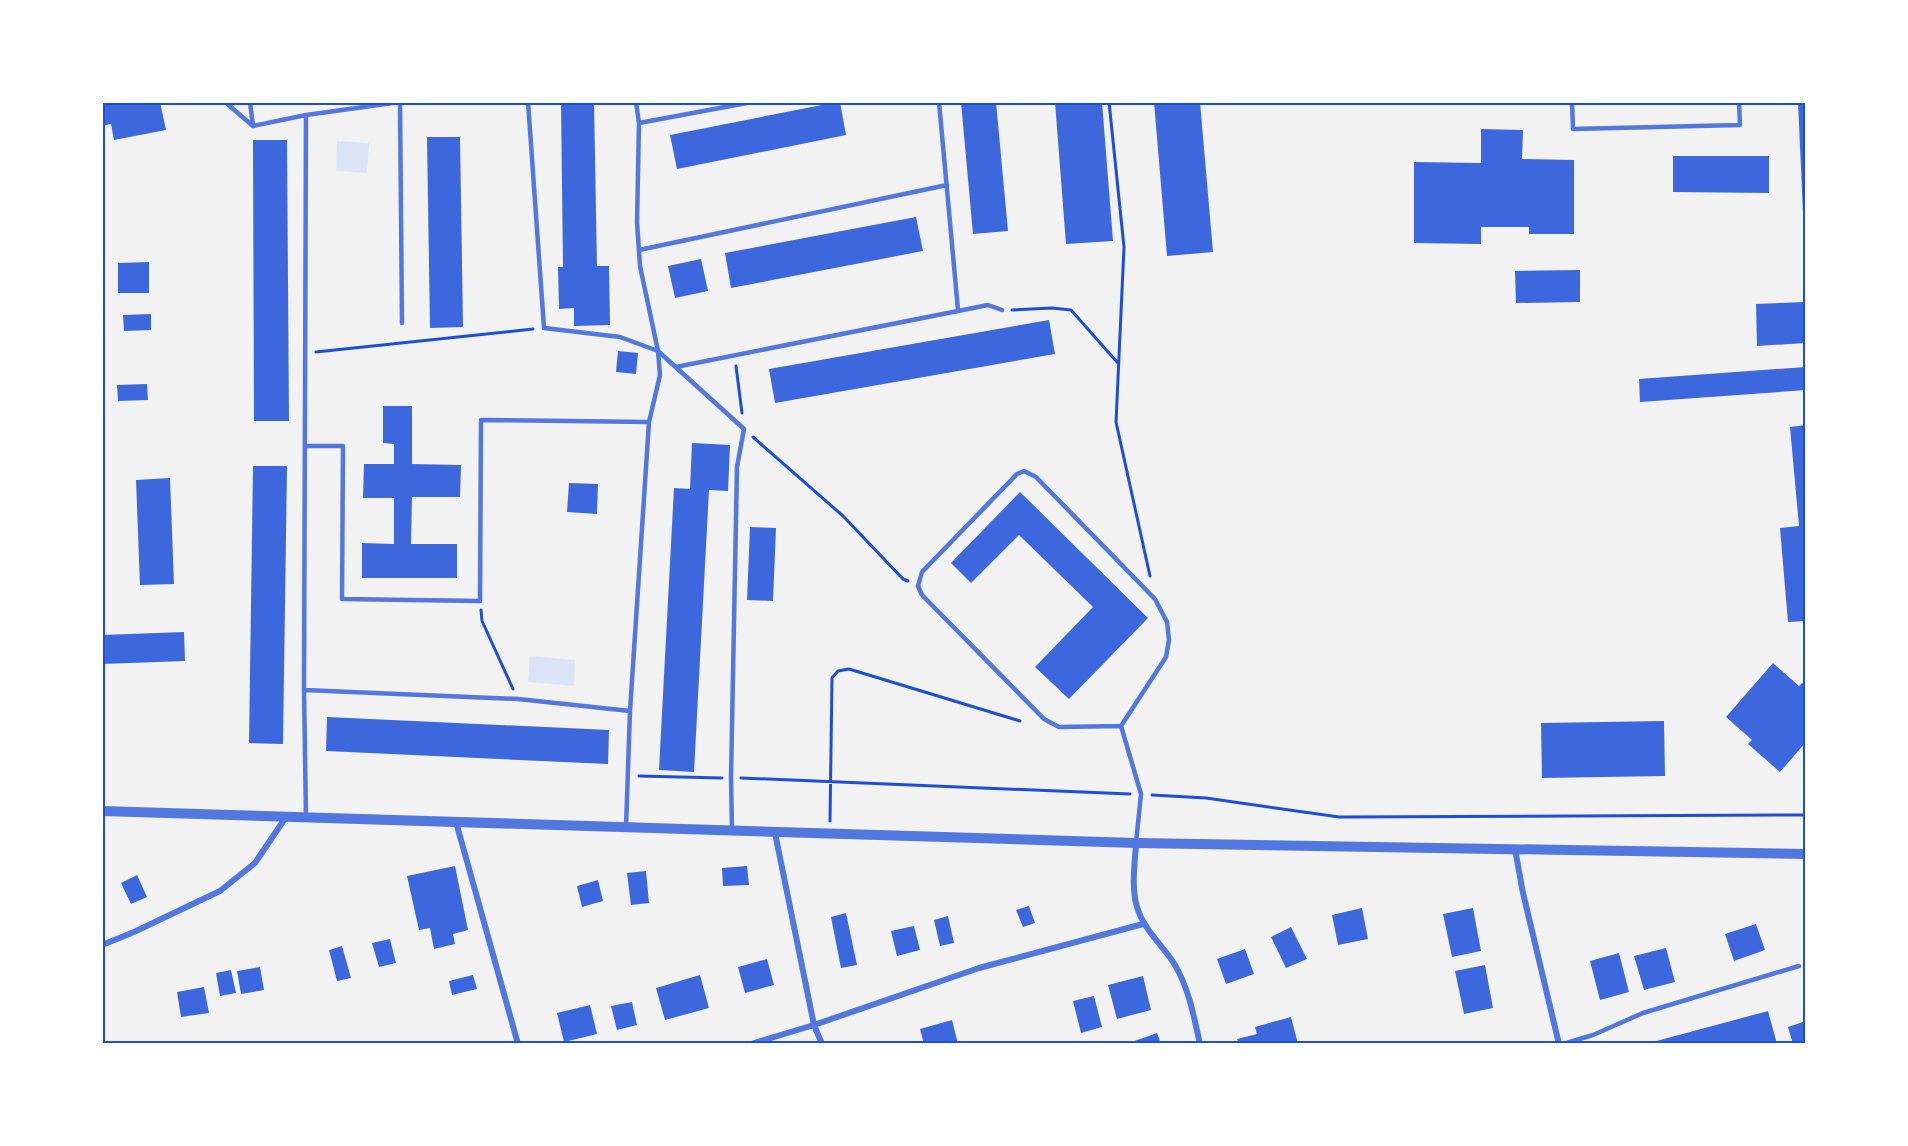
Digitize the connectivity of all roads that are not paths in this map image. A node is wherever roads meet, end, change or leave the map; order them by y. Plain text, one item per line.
1 (225, 102) edge
2 (250, 102) edge
3 (400, 102) edge
4 (528, 102) edge
5 (636, 102) edge
6 (752, 102) edge
7 (939, 102) edge
8 (1572, 102) edge
9 (1739, 102) edge
10 (306, 115) junction
11 (639, 123) junction
12 (252, 126) junction
13 (947, 185) junction
14 (639, 250) junction
15 (958, 310) junction
16 (1002, 310) road end
17 (402, 322) dead end
18 (658, 351) junction
19 (676, 367) junction
20 (649, 422) junction
21 (305, 446) junction
22 (304, 690) junction
23 (630, 711) junction
24 (1121, 726) junction
25 (102, 811) edge
26 (286, 817) junction
27 (306, 818) junction
28 (456, 822) junction
29 (626, 827) junction
30 (732, 832) junction
31 (775, 833) junction
32 (1136, 843) junction
33 (1515, 849) junction
34 (1806, 854) edge
35 (1143, 924) junction
36 (102, 945) edge
37 (1799, 966) dead end
38 (814, 1025) junction
39 (518, 1044) edge
40 (751, 1044) edge
41 (822, 1044) edge
42 (1200, 1044) edge
43 (1561, 1044) edge

1 - 12 lane
2 - 12 lane
3 - 10 lane
3 - 17 lane
4 - 18 lane
5 - 11 lane
6 - 11 lane
7 - 13 lane
8 - 9 lane
10 - 12 lane
10 - 21 lane
11 - 14 lane
13 - 14 lane
13 - 15 lane
14 - 18 lane
15 - 16 lane
15 - 19 lane
18 - 19 lane
18 - 20 lane
19 - 30 lane
20 - 21 lane
20 - 23 lane
21 - 22 lane
22 - 23 lane
22 - 27 lane
23 - 29 lane
24 - 24 lane
24 - 32 lane
25 - 26 street
26 - 27 street
26 - 36 street
27 - 28 street
28 - 29 street
28 - 39 street
29 - 30 street
30 - 31 street
31 - 32 street
31 - 38 street
32 - 33 street
32 - 35 street
33 - 34 street
33 - 43 street
35 - 38 street
35 - 42 street
37 - 43 lane
38 - 40 street
38 - 41 street

